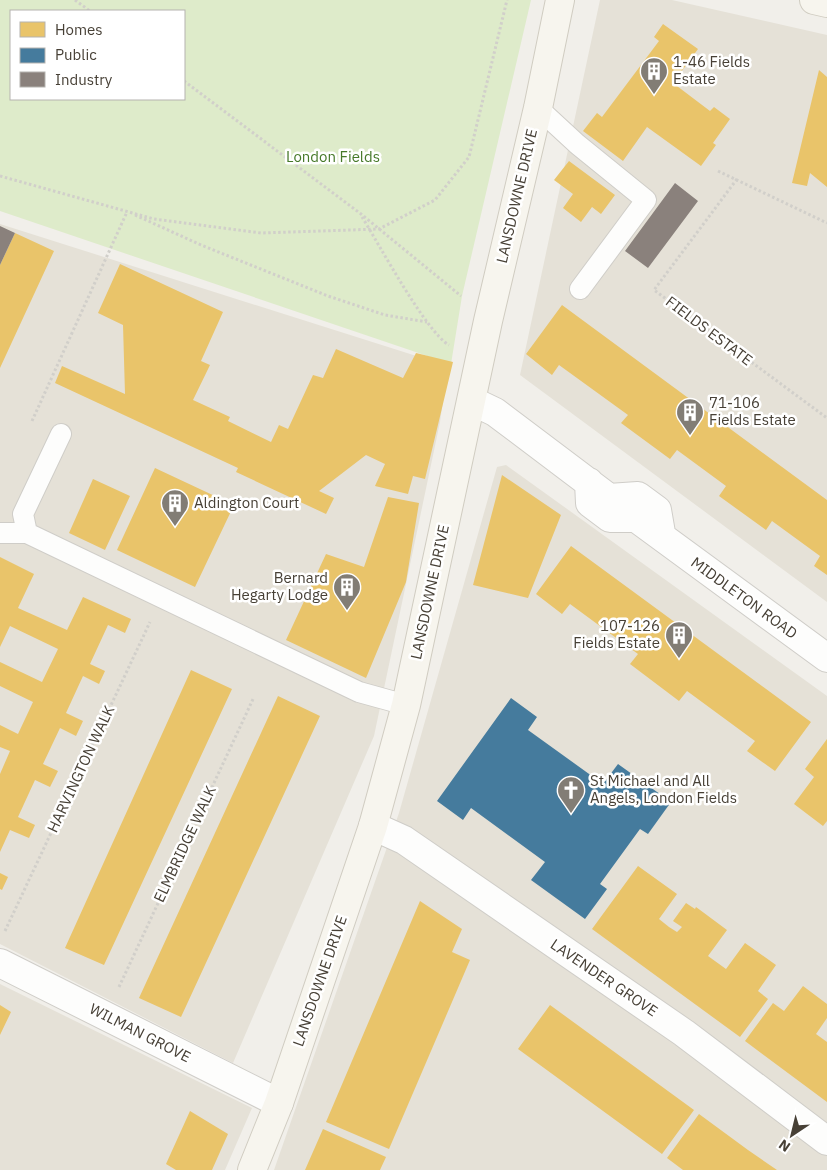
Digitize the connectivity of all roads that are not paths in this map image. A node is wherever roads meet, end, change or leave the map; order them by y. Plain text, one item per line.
1 (560, 0) edge
2 (814, 0) edge
3 (827, 3) edge
4 (538, 108) junction
5 (580, 289) dead end
6 (472, 401) junction
7 (61, 434) dead end
8 (599, 490) junction
9 (0, 533) edge
10 (27, 533) junction
11 (662, 536) junction
12 (827, 658) edge
13 (406, 705) junction
14 (373, 826) junction
15 (1, 950) edge
16 (279, 1103) junction
17 (827, 1140) edge
18 (252, 1170) edge

1 - 4 street, LANSDOWNE DRIVE
2 - 3 street
4 - 5 lane
4 - 6 street, LANSDOWNE DRIVE
6 - 8 street
6 - 13 street, LANSDOWNE DRIVE
7 - 10 lane
8 - 11 street
8 - 11 street, MIDDLETON ROAD
9 - 10 lane
10 - 13 lane
11 - 12 street, MIDDLETON ROAD
13 - 14 street, LANSDOWNE DRIVE
14 - 16 street, LANSDOWNE DRIVE
14 - 17 street, LAVENDER GROVE
15 - 16 street, WILMAN GROVE
16 - 18 street, LANSDOWNE DRIVE

